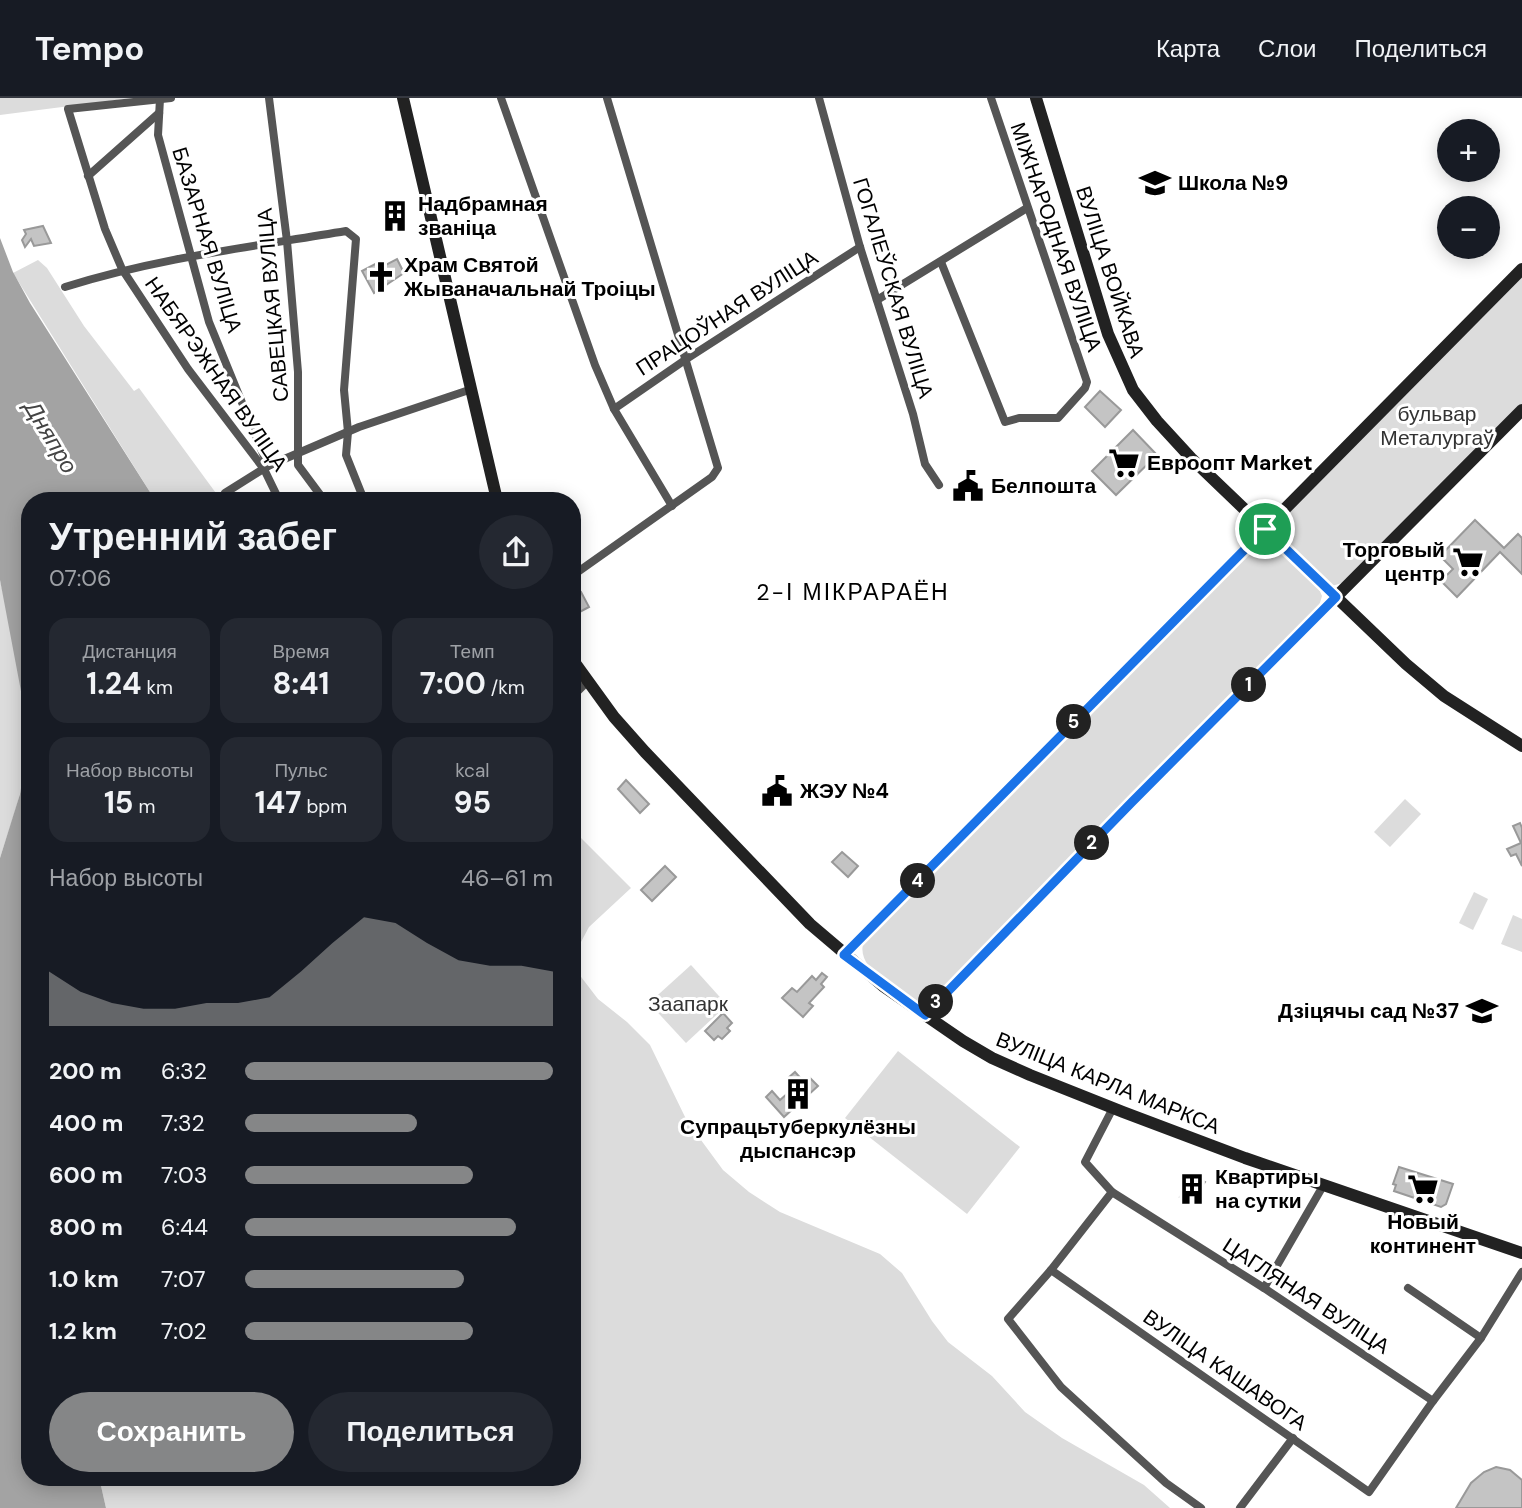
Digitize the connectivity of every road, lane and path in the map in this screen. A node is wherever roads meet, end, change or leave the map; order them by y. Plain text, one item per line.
1 (171, 98) edge
2 (269, 98) edge
3 (403, 98) edge
4 (501, 98) edge
5 (607, 98) edge
6 (819, 98) edge
7 (991, 98) edge
8 (1036, 98) edge
9 (160, 99) edge
10 (159, 113) junction
11 (88, 176) junction
12 (1027, 208) junction
13 (287, 241) junction
14 (860, 247) junction
15 (193, 255) junction
16 (941, 262) junction
17 (122, 269) junction
18 (1522, 269) edge
19 (65, 287) dead end
20 (877, 300) junction
21 (685, 360) junction
22 (469, 390) junction
23 (614, 409) junction
24 (1522, 410) edge
25 (348, 432) junction
26 (300, 454) junction
27 (266, 468) junction
28 (939, 485) dead end
29 (227, 492) edge
30 (276, 492) edge
31 (317, 492) edge
32 (362, 492) edge
33 (495, 492) edge
34 (672, 506) junction
35 (1265, 529) junction
36 (581, 570) edge
37 (1336, 597) junction
38 (581, 673) edge
39 (587, 682) junction
40 (581, 688) edge
41 (1522, 746) edge
42 (844, 955) junction
43 (925, 1015) junction
44 (1113, 1108) junction
45 (1323, 1186) junction
46 (1112, 1192) junction
47 (1522, 1253) edge
48 (1051, 1270) junction
49 (1522, 1272) edge
50 (1264, 1287) junction
51 (1408, 1289) dead end
52 (1481, 1338) junction
53 (1433, 1401) junction
54 (1293, 1438) junction
55 (1201, 1508) edge
56 (1240, 1508) edge

1 - 9 street
2 - 13 street, САВЕЦКАЯ ВУЛІЦА
3 - 22 main road
4 - 23 street
5 - 21 street
6 - 14 street, ГОГАЛЕЎСКАЯ ВУЛІЦА
7 - 12 street, МІЖНАРОДНАЯ ВУЛІЦА
8 - 35 main road, ВУЛІЦА ВОЙКАВА
9 - 10 street, БАЗАРНАЯ ВУЛІЦА
9 - 11 street, НАБЯРЭЖНАЯ ВУЛІЦА
10 - 11 street
10 - 15 street, БАЗАРНАЯ ВУЛІЦА
11 - 17 street, НАБЯРЭЖНАЯ ВУЛІЦА
12 - 16 street
12 - 16 street, МІЖНАРОДНАЯ ВУЛІЦА
13 - 15 street
13 - 25 street
13 - 26 street, САВЕЦКАЯ ВУЛІЦА
14 - 20 street, ГОГАЛЕЎСКАЯ ВУЛІЦА
14 - 21 street, ПРАЦОЎНАЯ ВУЛІЦА
15 - 17 street
15 - 27 street, БАЗАРНАЯ ВУЛІЦА
16 - 20 street
17 - 19 street
17 - 27 street, НАБЯРЭЖНАЯ ВУЛІЦА
18 - 35 main road
20 - 28 street, ГОГАЛЕЎСКАЯ ВУЛІЦА
21 - 23 street, ПРАЦОЎНАЯ ВУЛІЦА
21 - 34 street
22 - 25 street
22 - 33 main road
23 - 34 street
24 - 37 main road
25 - 26 street
25 - 32 street
26 - 27 street
26 - 31 street, САВЕЦКАЯ ВУЛІЦА
27 - 29 street
27 - 30 street, НАБЯРЭЖНАЯ ВУЛІЦА
34 - 36 street
35 - 37 main road, ВУЛІЦА ВОЙКАВА
35 - 42 main road
37 - 41 main road, ВУЛІЦА ВОЙКАВА
37 - 43 main road
38 - 39 main road, ВУЛІЦА КАРЛА МАРКСА
39 - 40 street
39 - 42 main road, ВУЛІЦА КАРЛА МАРКСА
42 - 43 main road, ВУЛІЦА КАРЛА МАРКСА
43 - 44 main road, ВУЛІЦА КАРЛА МАРКСА
44 - 45 main road, ВУЛІЦА КАРЛА МАРКСА
44 - 46 street, ЦАГЛЯНАЯ ВУЛІЦА
45 - 47 main road, ВУЛІЦА КАРЛА МАРКСА
45 - 50 street
46 - 48 street
46 - 50 street, ЦАГЛЯНАЯ ВУЛІЦА
48 - 54 street, ВУЛІЦА КАШАВОГА
48 - 55 street
49 - 52 street
50 - 53 street, ЦАГЛЯНАЯ ВУЛІЦА
51 - 52 street
52 - 53 street
53 - 54 street, ВУЛІЦА КАШАВОГА
54 - 56 street

